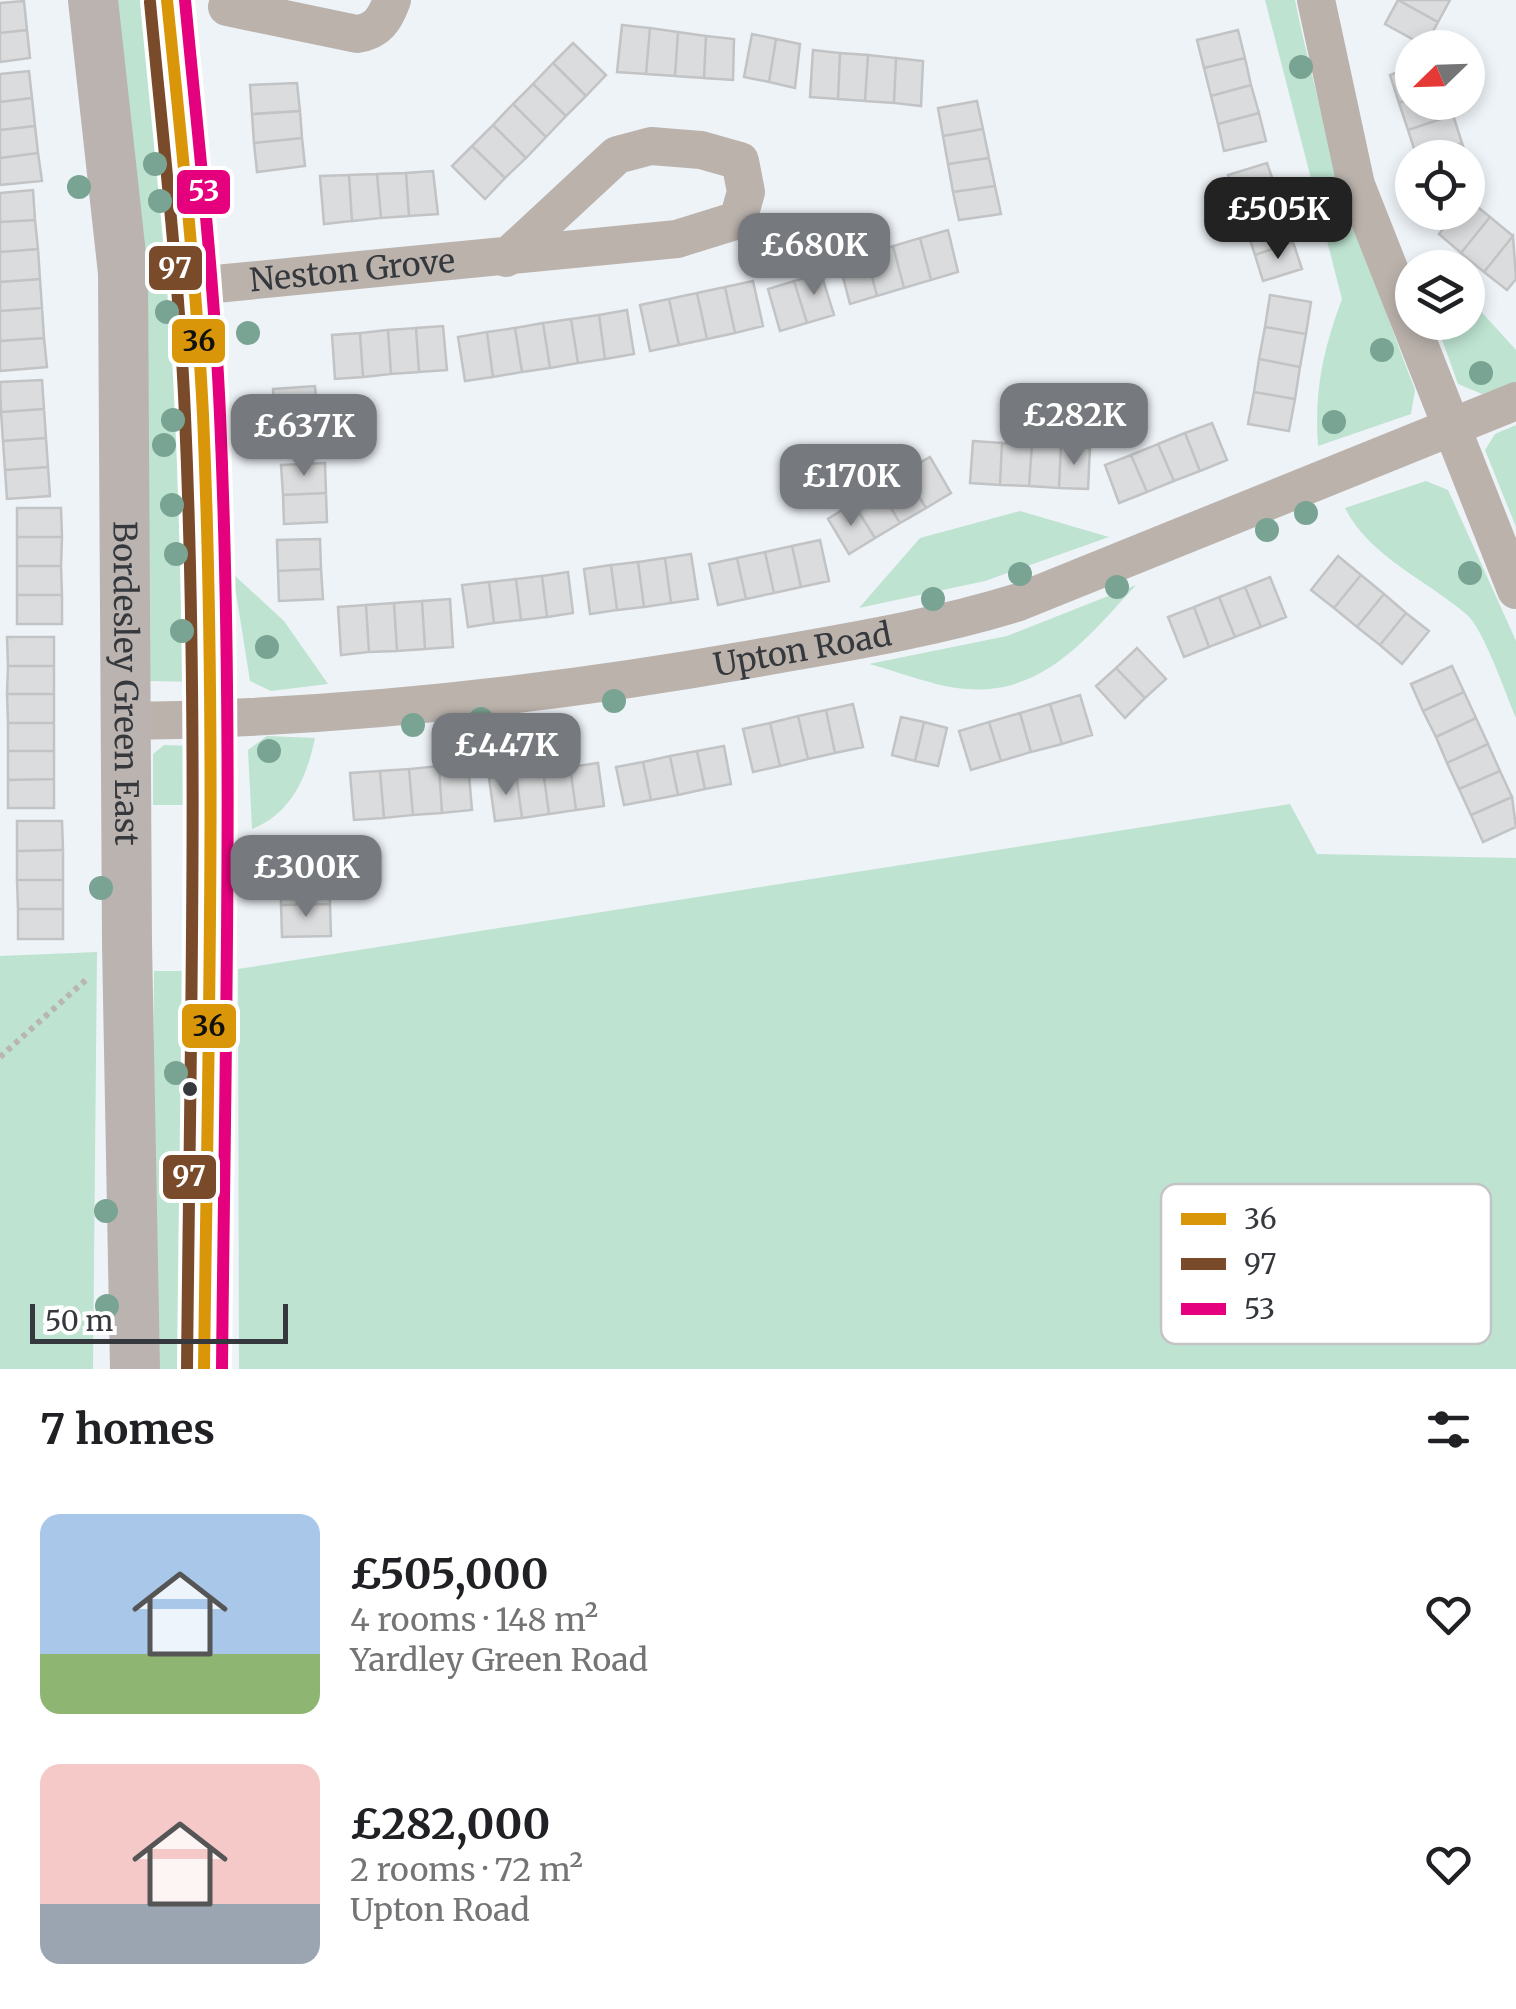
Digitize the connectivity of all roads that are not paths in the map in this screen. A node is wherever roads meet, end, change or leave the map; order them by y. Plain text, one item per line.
1 (93, 0) edge
2 (166, 0) edge
3 (392, 0) edge
4 (1316, 0) edge
5 (227, 7) dead end
6 (506, 258) junction
7 (195, 286) junction
8 (1516, 401) edge
9 (1449, 430) junction
10 (1516, 590) edge
11 (125, 720) junction
12 (210, 720) junction
13 (135, 1369) edge
14 (204, 1369) edge

1 - 11 main road, Bordesley Green East
2 - 7 main road
3 - 5 street
4 - 9 street
6 - 6 street, Neston Grove
6 - 7 street, Neston Grove
7 - 12 main road
8 - 9 street, Upton Road
9 - 10 street
9 - 12 street, Upton Road
11 - 12 street, Upton Road
11 - 13 main road, Bordesley Green East
12 - 14 main road

